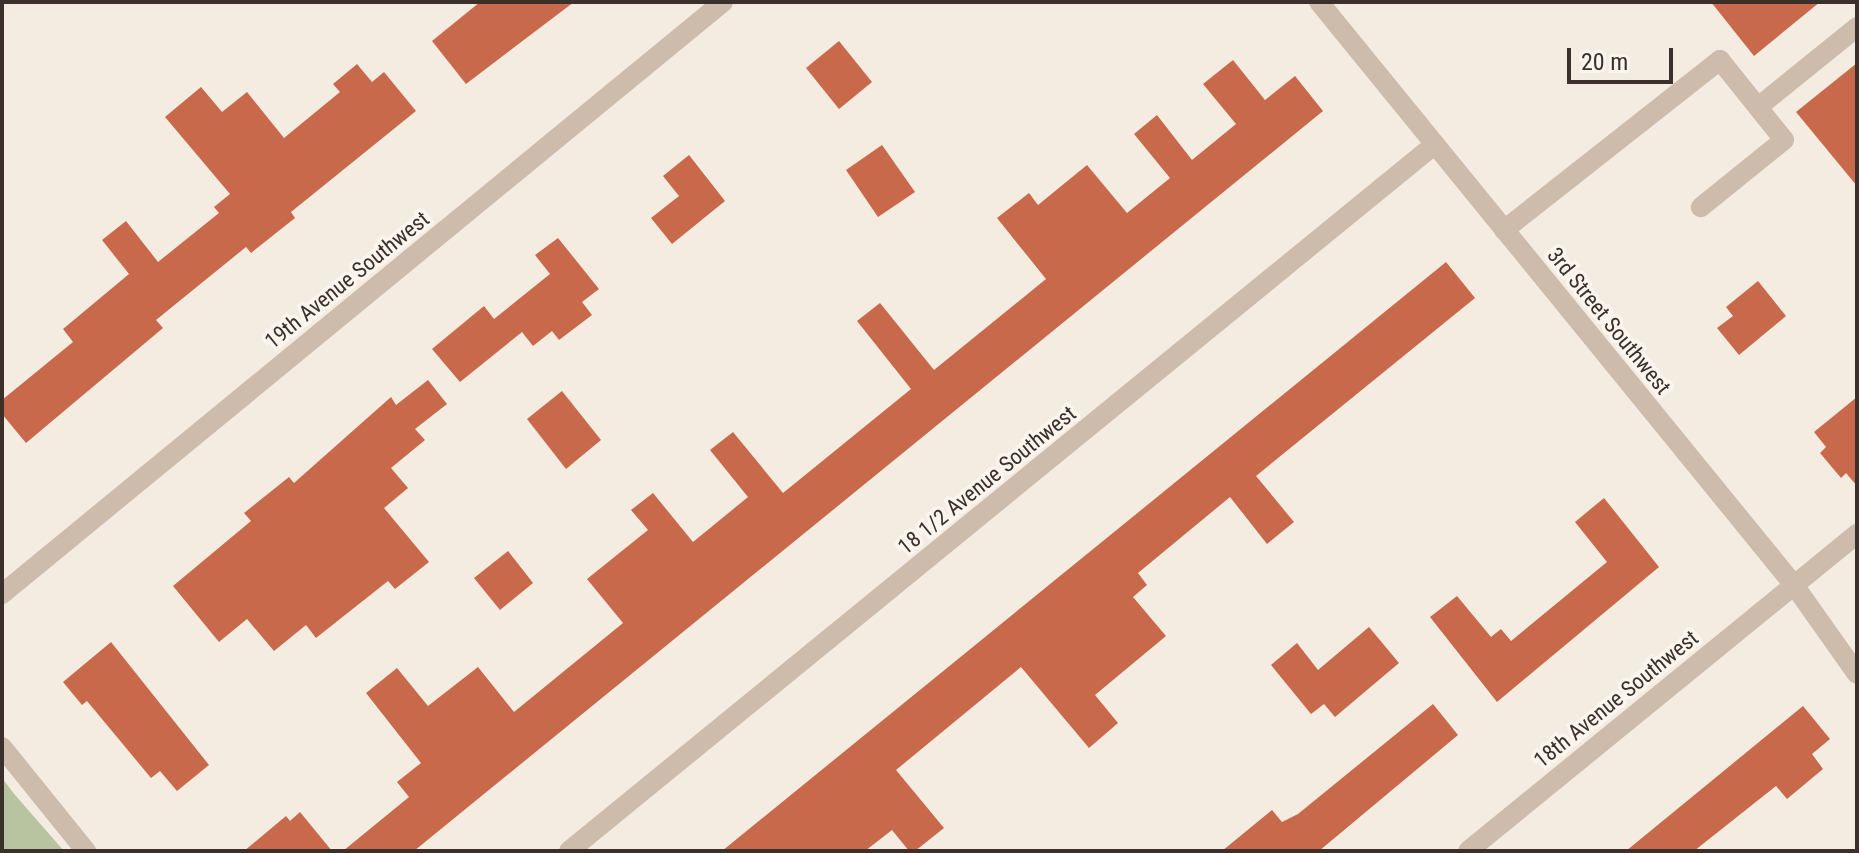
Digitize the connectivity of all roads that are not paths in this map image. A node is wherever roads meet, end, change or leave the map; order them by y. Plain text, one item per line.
1 (723, 2) edge
2 (1319, 2) edge
3 (1857, 27) edge
4 (1758, 107) junction
5 (1434, 145) junction
6 (1701, 207) dead end
7 (1504, 230) junction
8 (1857, 534) edge
9 (1794, 585) junction
10 (2, 594) edge
11 (1857, 674) edge
12 (2, 747) edge
13 (86, 851) edge
14 (569, 851) edge
15 (1468, 851) edge

1 - 10 street, 19th Avenue Southwest
2 - 5 street, 3rd Street Southwest
3 - 4 street
4 - 6 street
4 - 7 street
5 - 7 street, 3rd Street Southwest
5 - 14 street, 18 1/2 Avenue Southwest
7 - 9 street, 3rd Street Southwest
8 - 9 street, 18th Avenue Southwest
9 - 11 street, 3rd Street Southwest
9 - 15 street, 18th Avenue Southwest
12 - 13 street

